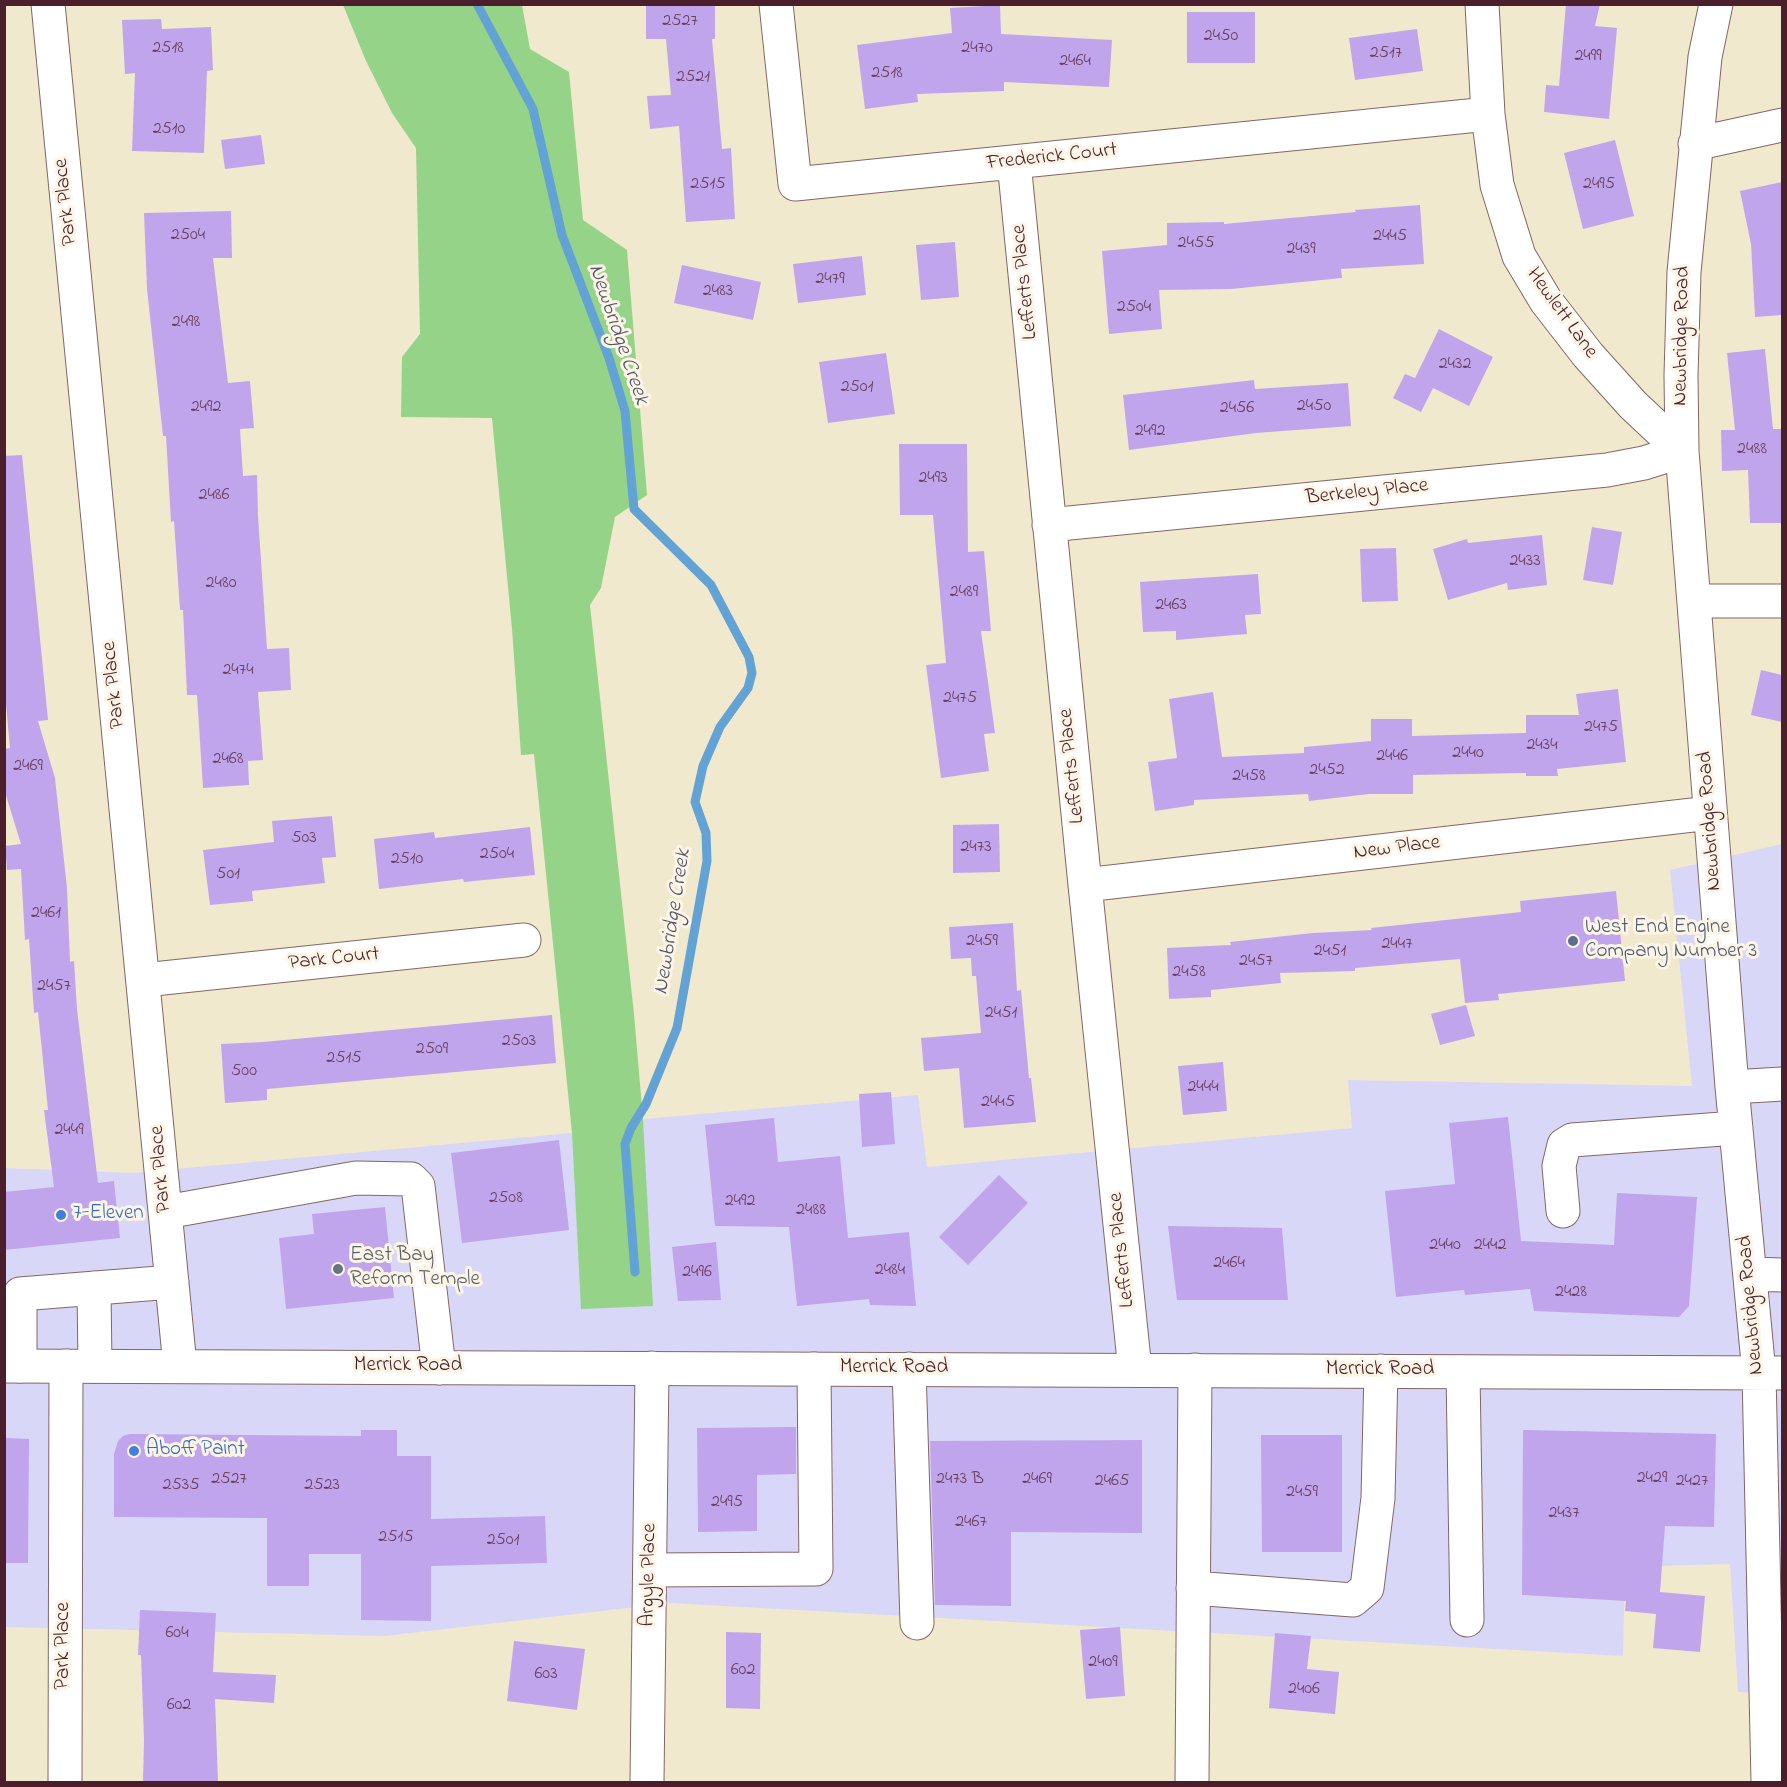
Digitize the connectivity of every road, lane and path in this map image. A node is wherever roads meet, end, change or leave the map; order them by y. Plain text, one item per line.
1 (48, 4) edge
2 (776, 4) edge
3 (1482, 4) edge
4 (1716, 4) edge
5 (1488, 114) junction
6 (1782, 125) edge
7 (1695, 144) junction
8 (1014, 162) junction
9 (1682, 451) junction
10 (1049, 525) junction
11 (1694, 601) junction
12 (1782, 601) edge
13 (1710, 813) junction
14 (1085, 885) junction
15 (524, 940) dead end
16 (144, 980) junction
17 (1782, 1084) edge
18 (1732, 1087) junction
19 (1736, 1128) junction
20 (1563, 1211) dead end
21 (166, 1212) junction
22 (1750, 1274) junction
23 (1782, 1275) edge
24 (172, 1282) junction
25 (94, 1288) junction
26 (12, 1366) edge
27 (81, 1366) junction
28 (180, 1366) junction
29 (439, 1368) junction
30 (652, 1368) junction
31 (814, 1369) junction
32 (909, 1369) junction
33 (1135, 1370) junction
34 (1195, 1370) junction
35 (1382, 1371) junction
36 (1463, 1372) junction
37 (1771, 1373) edge
38 (1772, 1499) edge
39 (650, 1570) junction
40 (1193, 1588) junction
41 (1467, 1620) dead end
42 (917, 1623) dead end
43 (1774, 1650) edge
44 (64, 1782) edge
45 (647, 1782) edge
46 (1192, 1782) edge
47 (1768, 1782) edge

1 - 16 street, Park Place
2 - 8 street, Frederick Court
3 - 5 street, Hewlett Lane
4 - 7 street, Newbridge Road
5 - 8 street, Frederick Court
5 - 9 street, Hewlett Lane
6 - 7 street
7 - 9 street, Newbridge Road
8 - 10 street, Lefferts Place
9 - 10 street, Berkeley Place
9 - 11 street, Newbridge Road
10 - 14 street, Lefferts Place
11 - 12 street
11 - 13 street, Newbridge Road
13 - 14 street, New Place
13 - 18 street, Newbridge Road
14 - 33 street, Lefferts Place
15 - 16 street, Park Court
16 - 21 street, Park Place
17 - 18 street
18 - 19 street, Newbridge Road
19 - 20 street
19 - 22 street, Newbridge Road
21 - 24 street, Park Place
21 - 29 street
22 - 23 street
22 - 37 street, Newbridge Road
24 - 25 street
24 - 28 street, Park Place
25 - 26 street
25 - 27 street, Park Place
26 - 27 street, Merrick Road
27 - 28 street, Merrick Road
27 - 44 street, Park Place
28 - 29 street, Merrick Road
29 - 30 street, Merrick Road
30 - 31 street, Merrick Road
30 - 39 street, Argyle Place
31 - 32 street, Merrick Road
31 - 39 street
32 - 33 street, Merrick Road
32 - 42 street
33 - 34 street, Merrick Road
34 - 35 street, Merrick Road
34 - 40 street
35 - 36 street, Merrick Road
35 - 40 street
36 - 37 street, Merrick Road
36 - 41 street
37 - 38 street, Newbridge Road
38 - 43 street, Newbridge Road
39 - 45 street, Argyle Place
40 - 46 street
43 - 47 street, Newbridge Road

